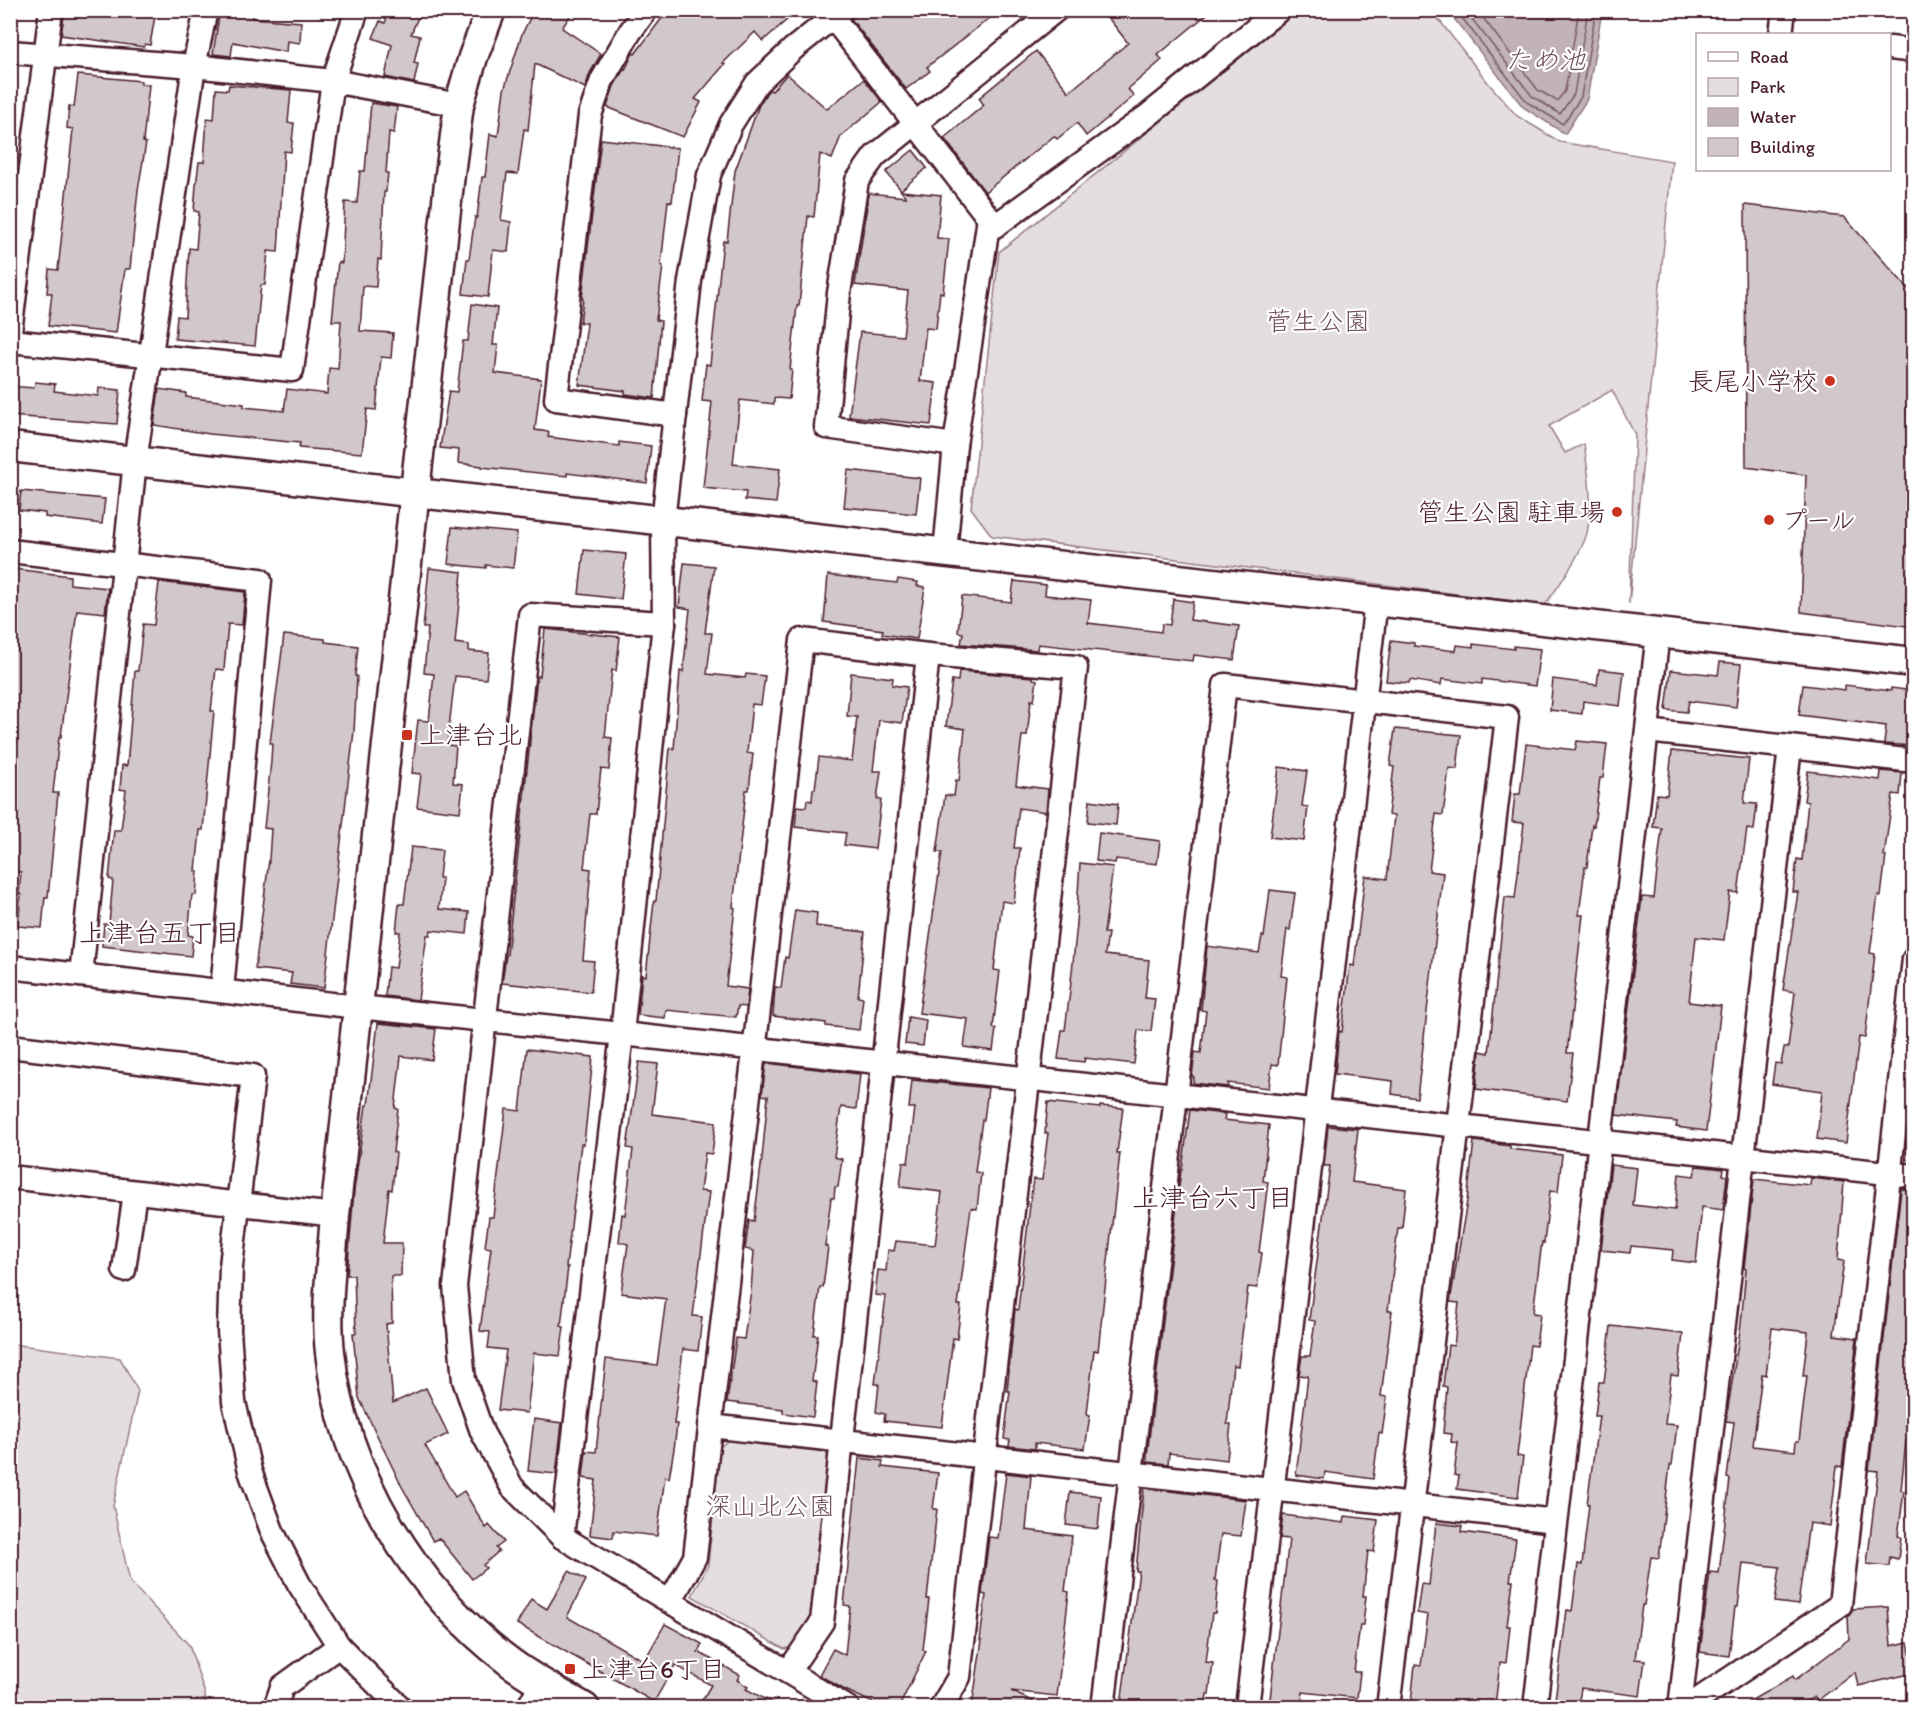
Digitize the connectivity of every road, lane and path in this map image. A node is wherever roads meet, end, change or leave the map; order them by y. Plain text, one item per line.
1 (51, 10) edge
2 (206, 10) edge
3 (357, 10) edge
4 (491, 10) edge
5 (646, 10) edge
6 (1056, 10) edge
7 (1279, 10) edge
8 (1784, 10) edge
9 (834, 13) edge
10 (1781, 33) edge
11 (1891, 48) edge
12 (1914, 51) edge
13 (10, 52) edge
14 (45, 55) junction
15 (194, 66) junction
16 (333, 81) junction
17 (459, 105) junction
18 (916, 124) junction
19 (989, 218) junction
20 (10, 332) edge
21 (10, 341) edge
22 (151, 355) junction
23 (675, 415) junction
24 (955, 445) junction
25 (10, 447) edge
26 (135, 461) junction
27 (414, 492) junction
28 (663, 521) junction
29 (10, 550) edge
30 (945, 552) junction
31 (124, 564) junction
32 (1376, 601) junction
33 (664, 623) junction
34 (1658, 633) junction
35 (928, 655) junction
36 (1914, 662) edge
37 (1364, 701) junction
38 (1647, 731) junction
39 (1790, 747) junction
40 (1914, 761) edge
41 (1914, 959) edge
42 (10, 967) edge
43 (81, 975) junction
44 (222, 990) junction
45 (358, 1007) junction
46 (486, 1020) junction
47 (622, 1034) junction
48 (10, 1046) edge
49 (754, 1049) junction
50 (884, 1063) junction
51 (1028, 1079) junction
52 (1176, 1095) junction
53 (1317, 1110) junction
54 (1458, 1126) junction
55 (1600, 1142) junction
56 (1743, 1157) junction
57 (1889, 1173) junction
58 (1914, 1176) edge
59 (10, 1178) edge
60 (135, 1192) junction
61 (238, 1205) junction
62 (335, 1215) junction
63 (124, 1270) dead end
64 (710, 1426) junction
65 (842, 1441) junction
66 (984, 1457) junction
67 (1131, 1474) junction
68 (1272, 1490) junction
69 (1413, 1505) junction
70 (1556, 1521) junction
71 (562, 1537) junction
72 (670, 1602) junction
73 (339, 1646) junction
74 (788, 1672) junction
75 (542, 1682) junction
76 (275, 1707) edge
77 (401, 1707) edge
78 (528, 1707) edge
79 (585, 1707) edge
80 (849, 1707) edge
81 (941, 1707) edge
82 (1103, 1707) edge
83 (1247, 1707) edge
84 (1388, 1707) edge
85 (1535, 1707) edge
86 (1680, 1707) edge
87 (1686, 1707) edge

1 - 14 street
2 - 15 street
3 - 16 street
4 - 17 street
5 - 23 street
6 - 18 street
7 - 19 street
8 - 10 street
9 - 18 street
9 - 23 street
11 - 12 street
13 - 14 street
14 - 15 street
14 - 20 street
15 - 16 street
15 - 22 street
16 - 17 street
16 - 22 street
17 - 27 street
18 - 19 street
18 - 24 street
19 - 24 street
21 - 22 street
22 - 26 street
23 - 28 street
24 - 30 street
25 - 26 street
26 - 27 street
26 - 31 street
27 - 28 street
27 - 45 street
28 - 30 street
28 - 33 street
29 - 31 street
30 - 32 street
31 - 43 street
31 - 44 street
32 - 34 street
32 - 37 street
33 - 46 street
33 - 47 street
34 - 36 street
34 - 38 street
35 - 49 street
35 - 50 street
35 - 51 street
37 - 52 street
37 - 53 street
37 - 54 street
38 - 39 street
38 - 55 street
39 - 40 street
39 - 56 street
41 - 57 street
42 - 43 street
43 - 44 street
44 - 45 street
45 - 46 street
45 - 62 street
46 - 47 street
46 - 71 street
47 - 49 street
47 - 71 street
48 - 61 street
49 - 50 street
49 - 64 street
50 - 51 street
50 - 65 street
51 - 52 street
51 - 66 street
52 - 53 street
52 - 67 street
53 - 54 street
53 - 68 street
54 - 55 street
54 - 69 street
55 - 56 street
55 - 70 street
56 - 57 street
56 - 86 street
57 - 58 street
57 - 87 street
59 - 60 street
60 - 61 street
60 - 63 street
61 - 62 street
61 - 73 street
62 - 75 street
64 - 65 street
64 - 72 street
65 - 66 street
65 - 74 street
66 - 67 street
66 - 81 street
67 - 68 street
67 - 82 street
68 - 69 street
68 - 83 street
69 - 70 street
69 - 84 street
70 - 85 street
71 - 72 street
72 - 74 street
73 - 76 street
73 - 77 street
74 - 80 street
75 - 78 street
75 - 79 street

